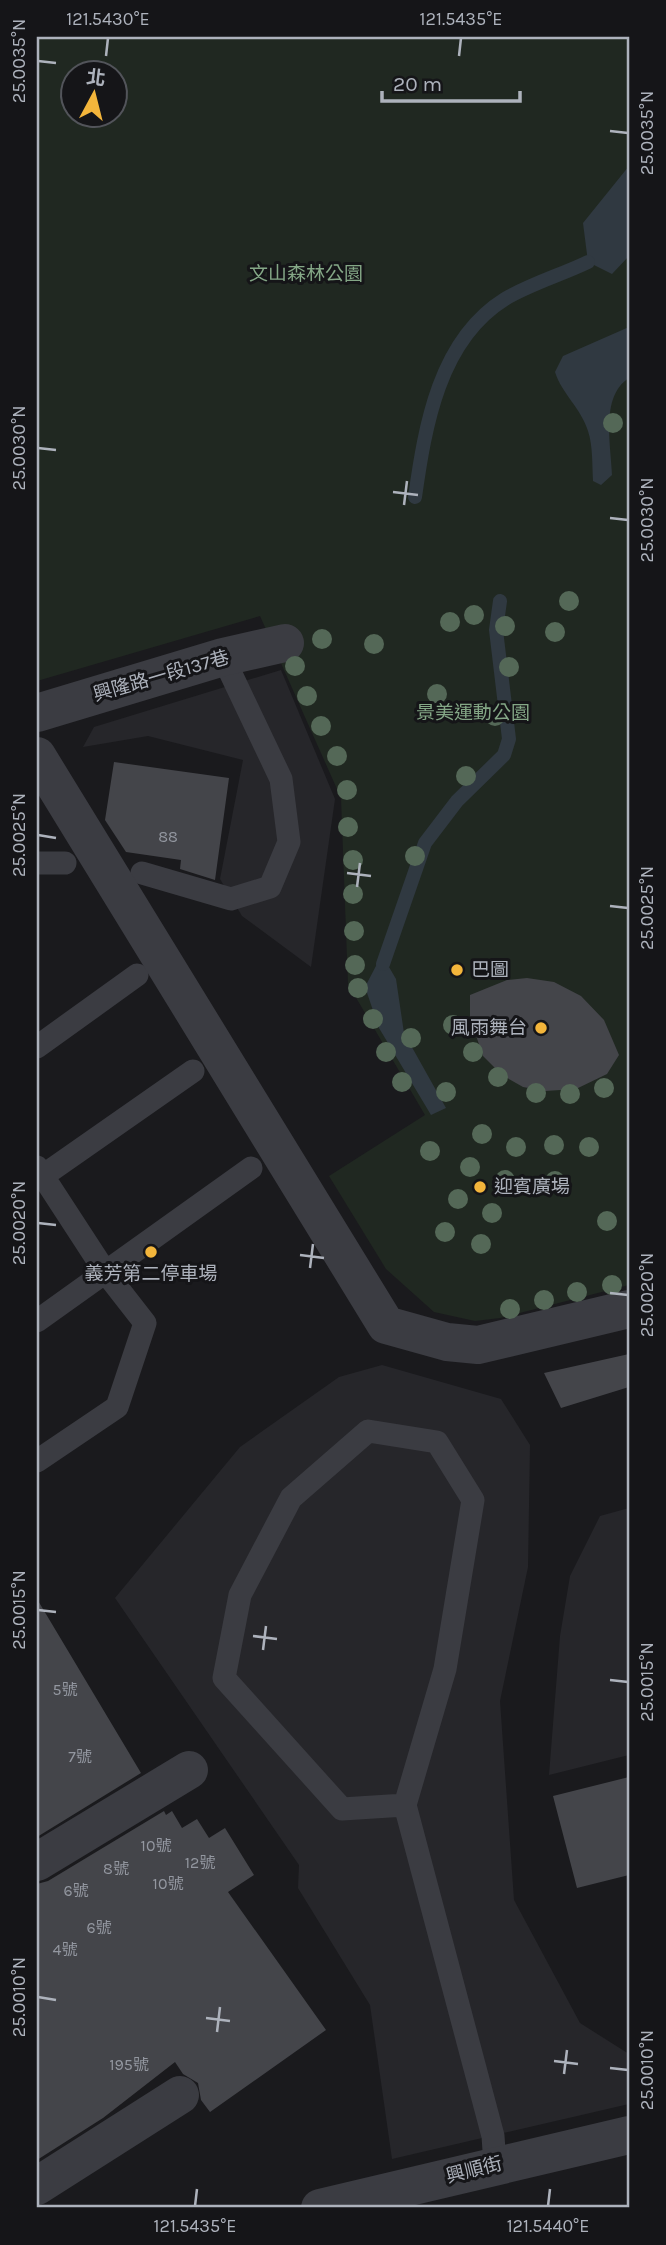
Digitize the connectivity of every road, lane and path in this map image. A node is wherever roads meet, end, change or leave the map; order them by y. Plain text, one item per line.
1 (285, 643) dead end
2 (223, 657) junction
3 (37, 712) edge
4 (37, 757) edge
5 (37, 863) edge
6 (65, 863) dead end
7 (142, 873) dead end
8 (137, 975) dead end
9 (37, 1047) edge
10 (193, 1071) dead end
11 (251, 1168) dead end
12 (39, 1174) edge
13 (106, 1273) junction
14 (629, 1309) edge
15 (37, 1321) edge
16 (37, 1461) edge
17 (189, 1770) dead end
18 (405, 1805) junction
19 (37, 1862) edge
20 (180, 2095) dead end
21 (629, 2135) edge
22 (495, 2165) junction
23 (37, 2186) edge
24 (320, 2208) edge

1 - 2 street, 興隆路一段137巷
2 - 3 street, 興隆路一段137巷
2 - 7 lane
4 - 14 street
5 - 6 lane
8 - 9 lane
10 - 12 lane
11 - 13 lane
12 - 13 lane
13 - 15 lane
13 - 16 lane
17 - 19 street
18 - 18 lane
18 - 22 lane
20 - 23 street
21 - 22 street, 興順街
22 - 24 street, 興順街

